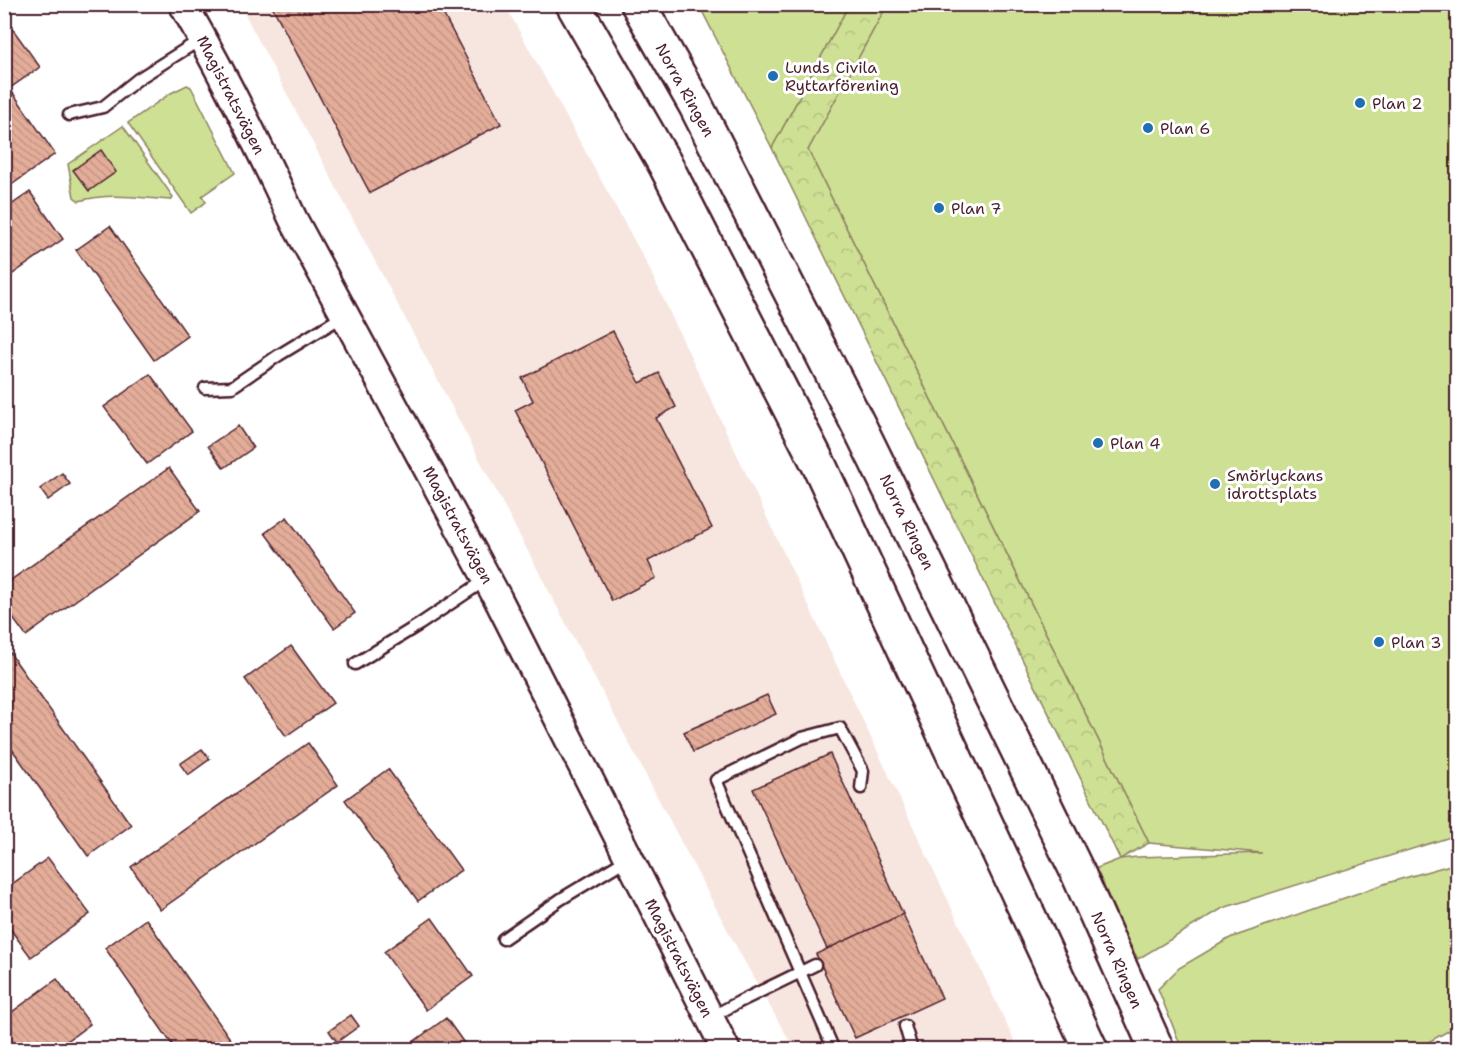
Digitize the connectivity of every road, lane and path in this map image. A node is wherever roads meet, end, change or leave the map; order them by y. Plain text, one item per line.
1 (183, 4) edge
2 (573, 4) edge
3 (638, 4) edge
4 (202, 38) junction
5 (69, 115) dead end
6 (345, 315) junction
7 (205, 388) dead end
8 (487, 579) junction
9 (354, 664) dead end
10 (861, 788) dead end
11 (629, 858) junction
12 (503, 939) dead end
13 (815, 964) dead end
14 (800, 971) junction
15 (710, 1018) junction
16 (905, 1026) dead end
17 (726, 1050) edge
18 (834, 1050) edge
19 (912, 1050) edge
20 (1091, 1050) edge
21 (1156, 1050) edge

1 - 4 street, Magistratsvägen
2 - 20 main road
3 - 21 main road, Norra Ringen
4 - 5 lane
4 - 6 street, Magistratsvägen
6 - 7 lane
6 - 8 street, Magistratsvägen
8 - 9 lane
8 - 11 street, Magistratsvägen
10 - 14 lane
11 - 12 lane
11 - 15 street, Magistratsvägen
13 - 14 lane
14 - 15 lane
14 - 18 lane
15 - 17 street, Magistratsvägen
16 - 19 lane

